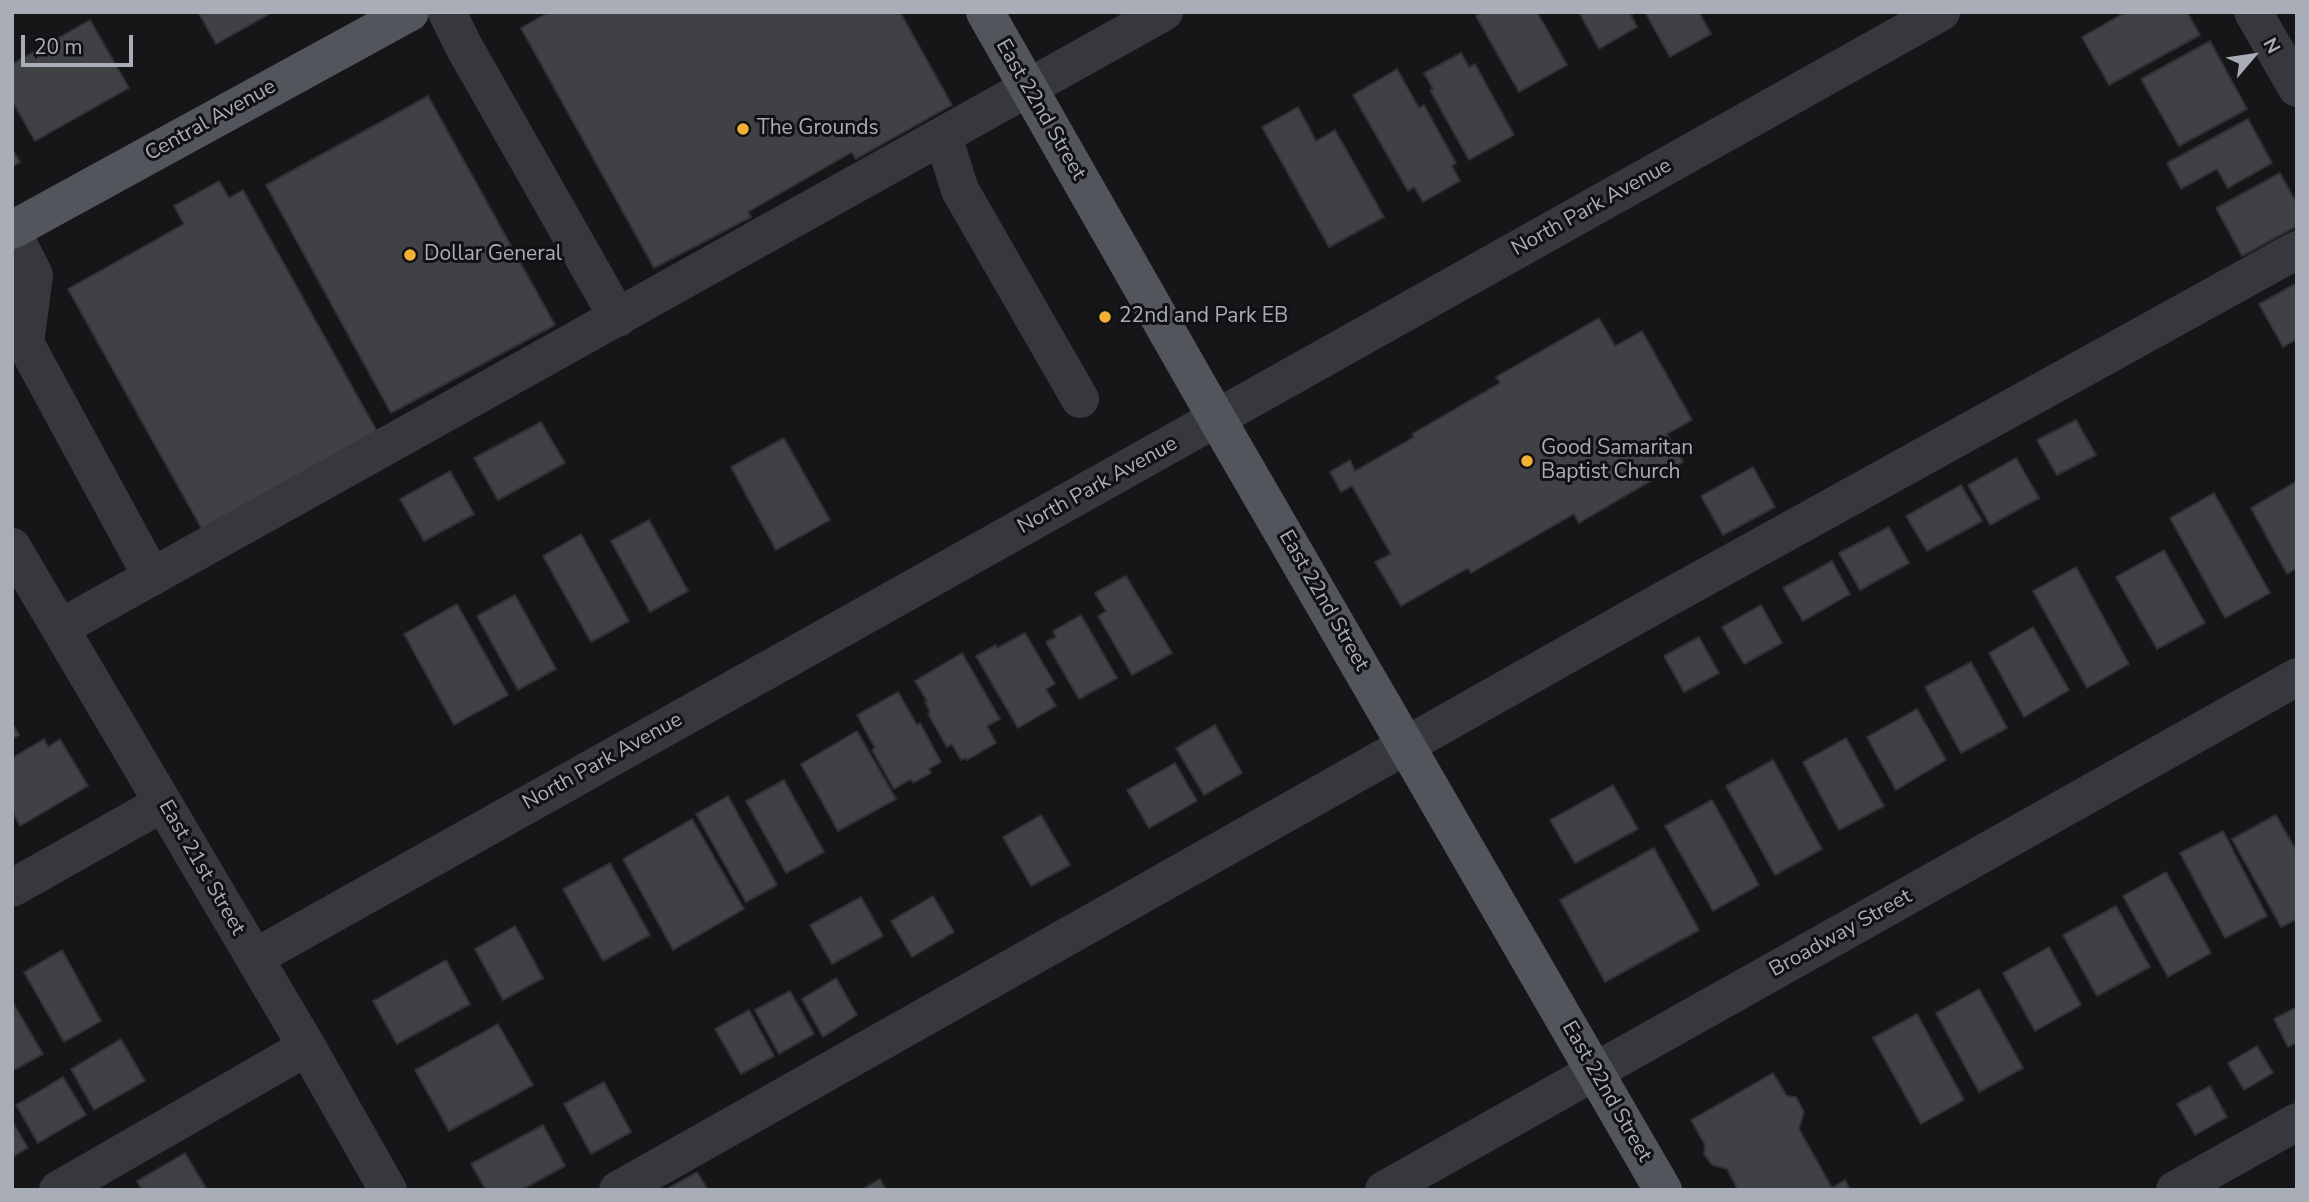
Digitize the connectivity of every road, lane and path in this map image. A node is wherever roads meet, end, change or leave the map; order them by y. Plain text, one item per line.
1 (410, 12) edge
2 (447, 12) edge
3 (985, 12) edge
4 (1164, 12) edge
5 (1941, 12) edge
6 (2253, 12) edge
7 (1028, 88) junction
8 (2297, 88) edge
9 (943, 136) junction
10 (12, 231) edge
11 (2297, 250) edge
12 (618, 318) junction
13 (1080, 399) dead end
14 (1217, 419) junction
15 (13, 551) edge
16 (152, 576) junction
17 (60, 628) junction
18 (2297, 677) edge
19 (1406, 746) junction
20 (163, 803) junction
21 (12, 888) edge
22 (254, 958) junction
23 (307, 1047) junction
24 (1595, 1072) junction
25 (2297, 1122) edge
26 (58, 1190) edge
27 (388, 1190) edge
28 (618, 1190) edge
29 (1384, 1190) edge
30 (1662, 1190) edge
31 (2175, 1190) edge

1 - 10 main road, Central Avenue
2 - 12 street
3 - 7 main road, East 22nd Street
4 - 7 street
5 - 14 street, North Park Avenue
6 - 8 street
7 - 9 street
7 - 14 main road, East 22nd Street
9 - 12 street
9 - 13 street
10 - 16 street
11 - 19 street
12 - 16 street
14 - 19 main road, East 22nd Street
14 - 22 street, North Park Avenue
15 - 17 street, East 21st Street
16 - 17 street
17 - 20 street, East 21st Street
18 - 24 street, Broadway Street
19 - 24 main road, East 22nd Street
19 - 28 street
20 - 21 street
20 - 22 street, East 21st Street
22 - 23 street, East 21st Street
23 - 26 street
23 - 27 street, East 21st Street
24 - 29 street, Broadway Street
24 - 30 main road, East 22nd Street
25 - 31 street

